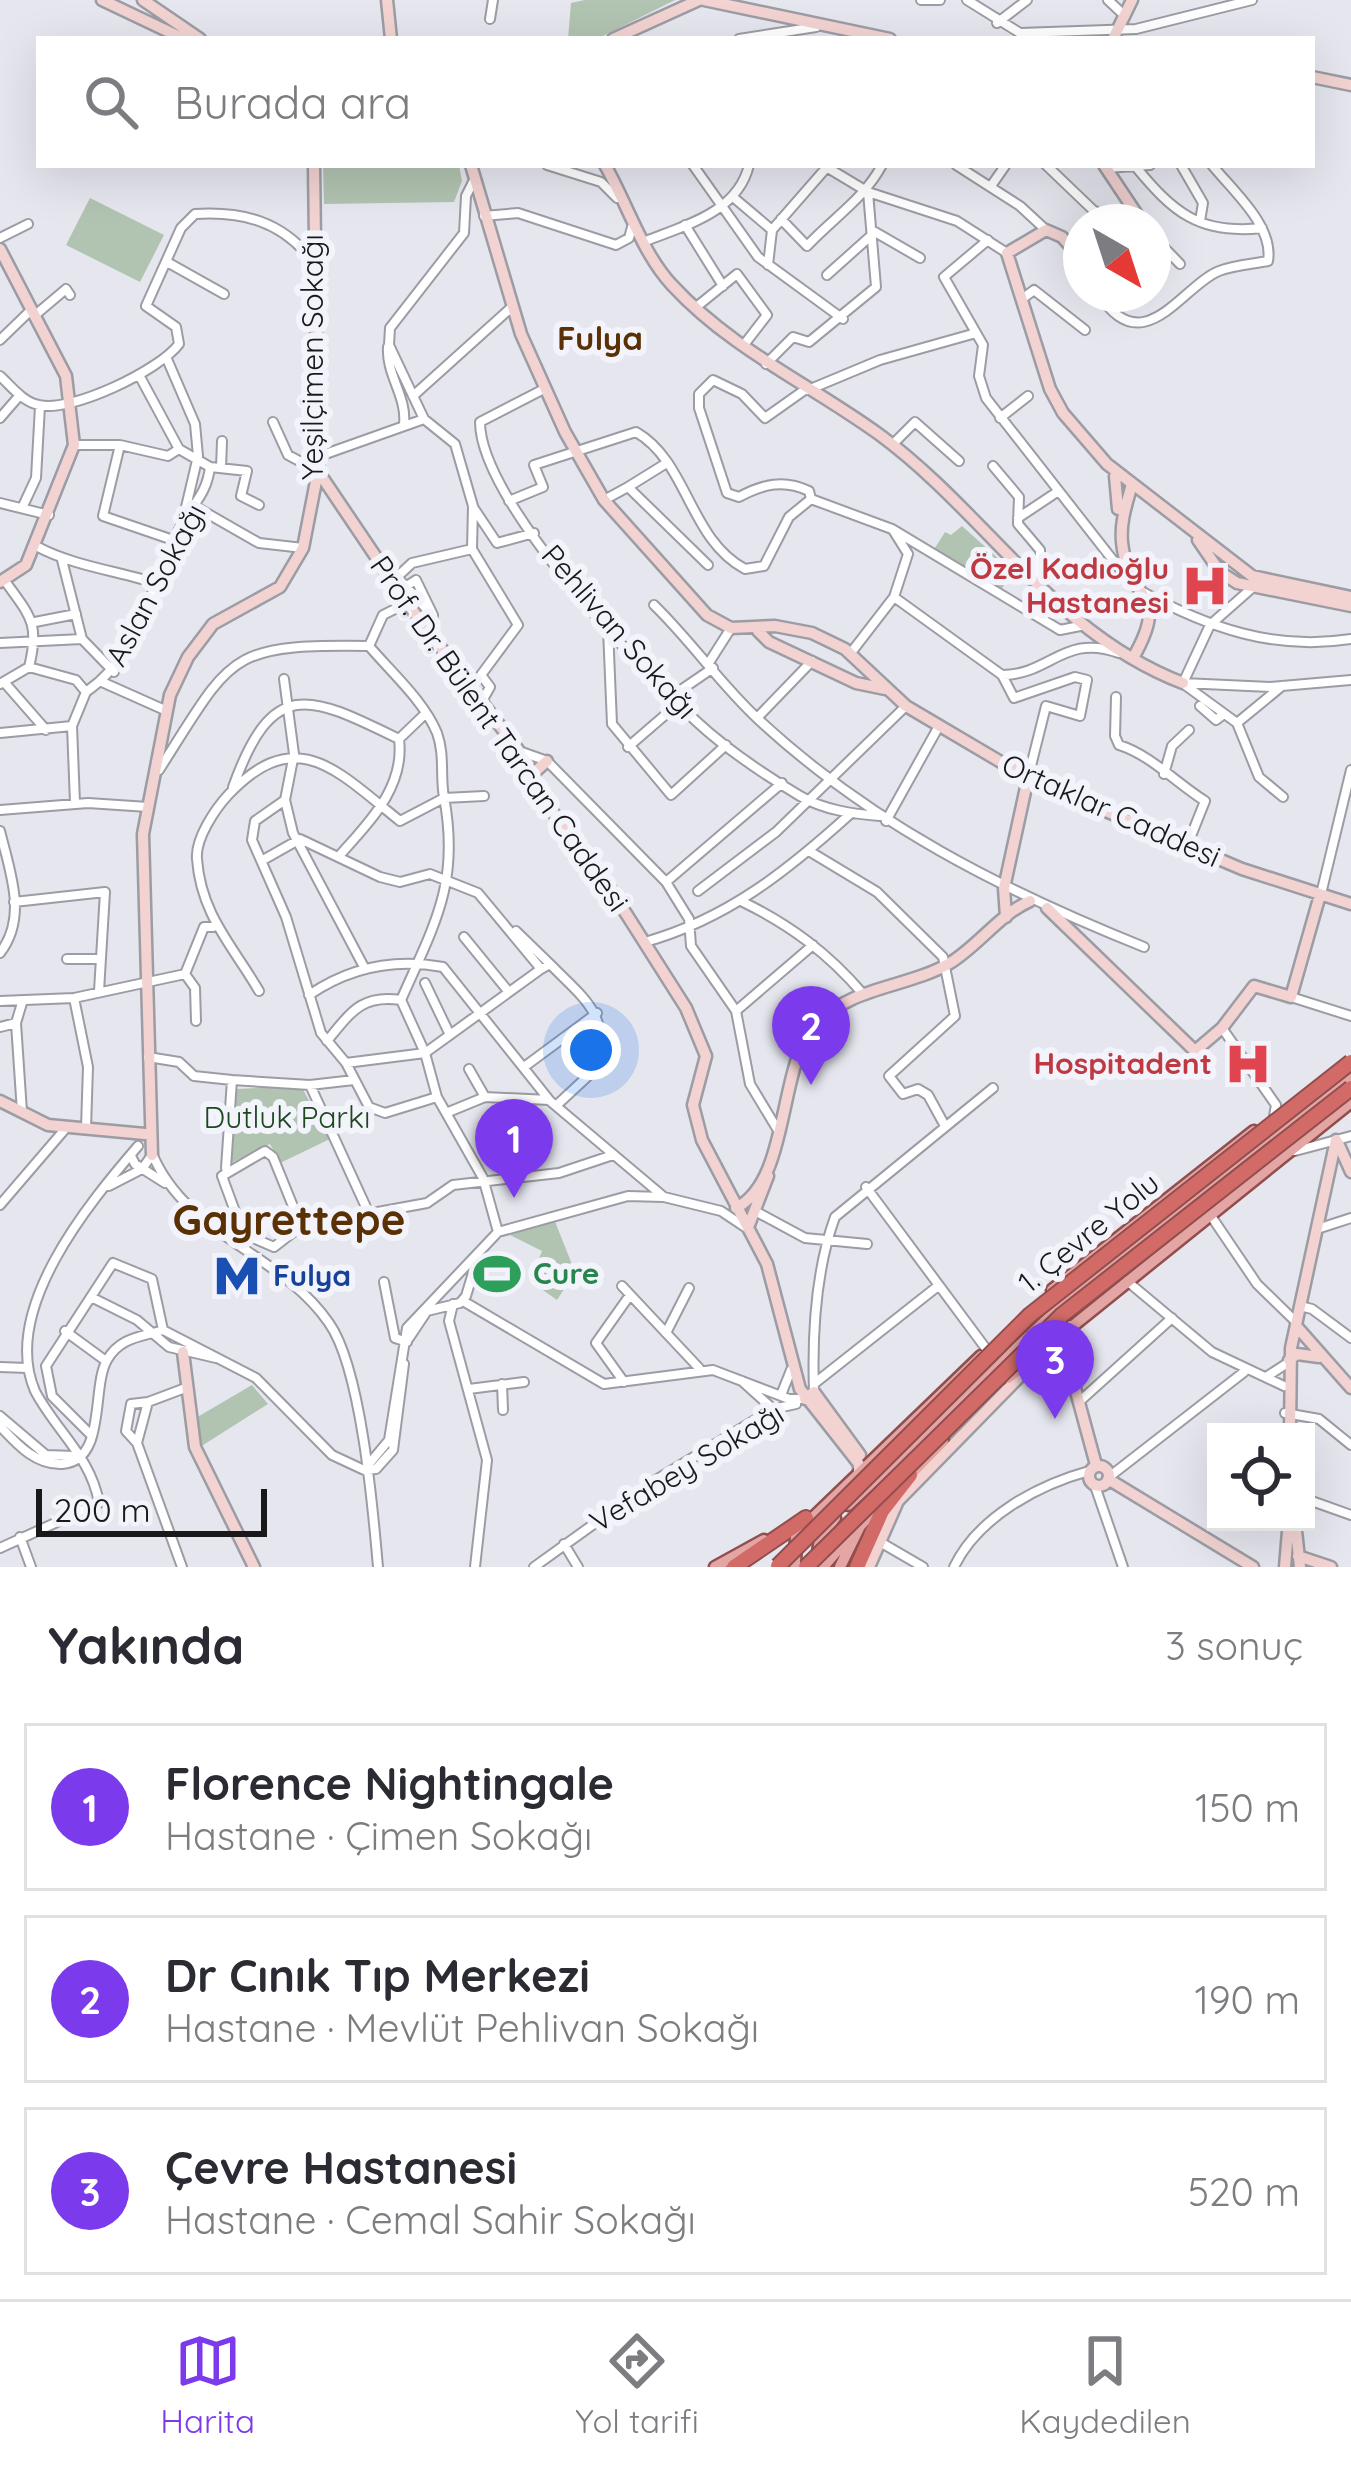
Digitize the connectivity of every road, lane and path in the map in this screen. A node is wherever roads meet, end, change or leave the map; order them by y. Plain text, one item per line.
1 (131, 0) edge
2 (143, 0) edge
3 (387, 0) edge
4 (493, 0) edge
5 (704, 0) edge
6 (921, 0) edge
7 (940, 0) edge
8 (1028, 0) edge
9 (1108, 0) edge
10 (1135, 0) edge
11 (1252, 0) edge
12 (108, 1) edge
13 (970, 1) edge
14 (161, 11) junction
15 (490, 20) dead end
16 (1123, 21) junction
17 (998, 23) junction
18 (829, 28) junction
19 (178, 36) edge
20 (196, 36) edge
21 (391, 36) edge
22 (620, 36) edge
23 (635, 36) edge
24 (764, 36) edge
25 (873, 36) edge
26 (1112, 36) edge
27 (1315, 78) edge
28 (1351, 85) edge
29 (314, 168) edge
30 (471, 168) edge
31 (557, 168) edge
32 (605, 168) edge
33 (695, 168) edge
34 (748, 168) edge
35 (824, 168) edge
36 (829, 168) edge
37 (880, 168) edge
38 (961, 168) edge
39 (1004, 168) edge
40 (1049, 168) edge
41 (1106, 168) edge
42 (1138, 168) edge
43 (1183, 168) edge
44 (1214, 168) edge
45 (473, 182) junction
46 (611, 184) junction
47 (991, 186) junction
48 (868, 192) junction
49 (733, 197) junction
50 (1086, 204) edge
51 (1130, 204) edge
52 (722, 208) junction
53 (483, 217) junction
54 (781, 219) junction
55 (1200, 221) junction
56 (28, 224) dead end
57 (685, 225) junction
58 (1262, 228) junction
59 (772, 230) junction
60 (1046, 230) junction
61 (874, 232) junction
62 (0, 238) edge
63 (1063, 239) edge
64 (988, 240) junction
65 (646, 241) junction
66 (0, 249) edge
67 (1007, 254) junction
68 (1171, 254) edge
69 (920, 258) dead end
70 (311, 259) junction
71 (166, 262) junction
72 (1180, 264) dead end
73 (768, 265) junction
74 (826, 275) dead end
75 (723, 286) junction
76 (224, 294) dead end
77 (70, 295) dead end
78 (1021, 300) junction
79 (513, 306) junction
80 (695, 308) junction
81 (1118, 312) edge
82 (1171, 312) edge
83 (1171, 312) edge
84 (33, 313) junction
85 (843, 319) junction
86 (1085, 330) dead end
87 (976, 333) junction
88 (0, 340) edge
89 (388, 345) junction
90 (743, 346) junction
91 (167, 359) junction
92 (766, 364) junction
93 (139, 375) junction
94 (0, 376) edge
95 (544, 389) junction
96 (807, 389) junction
97 (20, 395) junction
98 (413, 396) junction
99 (1028, 396) dead end
100 (70, 402) junction
101 (40, 406) junction
102 (0, 418) edge
103 (424, 418) junction
104 (1000, 418) junction
105 (273, 422) dead end
106 (404, 424) junction
107 (222, 441) dead end
108 (74, 445) junction
109 (120, 445) junction
110 (892, 445) junction
111 (574, 448) junction
112 (179, 449) junction
113 (198, 456) junction
114 (958, 461) dead end
115 (318, 464) junction
116 (665, 464) junction
117 (993, 466) dead end
118 (216, 467) junction
119 (1126, 483) junction
120 (628, 488) junction
121 (1057, 492) junction
122 (604, 500) junction
123 (812, 500) junction
124 (1146, 500) junction
125 (509, 501) junction
126 (0, 503) edge
127 (260, 505) dead end
128 (23, 506) junction
129 (472, 506) junction
130 (196, 507) junction
131 (1121, 509) junction
132 (51, 515) junction
133 (1018, 518) junction
134 (182, 525) junction
135 (892, 529) junction
136 (534, 533) junction
137 (176, 541) junction
138 (36, 546) junction
139 (303, 548) junction
140 (926, 548) junction
141 (472, 549) junction
142 (1215, 552) junction
143 (908, 554) junction
144 (1113, 554) junction
145 (62, 560) junction
146 (1233, 562) junction
147 (708, 565) dead end
148 (1126, 573) junction
149 (1229, 580) junction
150 (3, 581) edge
151 (159, 584) junction
152 (1252, 588) junction
153 (1040, 591) junction
154 (1139, 592) junction
155 (894, 597) junction
156 (1351, 602) edge
157 (407, 603) junction
158 (654, 605) dead end
159 (76, 614) junction
160 (35, 622) junction
161 (1210, 625) junction
162 (1080, 626) junction
163 (608, 628) junction
164 (731, 628) junction
165 (758, 631) junction
166 (430, 634) junction
167 (82, 639) junction
168 (1351, 639) edge
169 (0, 643) edge
170 (35, 645) junction
171 (369, 646) junction
172 (850, 655) junction
173 (1133, 658) junction
174 (812, 661) junction
175 (711, 665) junction
176 (29, 667) junction
177 (867, 670) junction
178 (114, 673) junction
179 (1002, 675) junction
180 (284, 679) dead end
181 (1351, 680) edge
182 (100, 682) junction
183 (2, 683) edge
184 (856, 683) junction
185 (1183, 683) junction
186 (1282, 686) junction
187 (885, 689) junction
188 (86, 692) junction
189 (1116, 697) dead end
190 (675, 699) junction
191 (482, 701) junction
192 (288, 706) junction
193 (906, 706) junction
194 (1200, 706) dead end
195 (167, 711) junction
196 (425, 714) junction
197 (1224, 714) junction
198 (757, 718) junction
199 (1237, 724) junction
200 (72, 726) junction
201 (939, 726) junction
202 (1189, 730) dead end
203 (47, 731) junction
204 (0, 734) edge
205 (399, 739) junction
206 (726, 745) junction
207 (628, 747) junction
208 (519, 752) junction
209 (294, 754) junction
210 (547, 761) junction
211 (159, 770) junction
212 (1351, 770) edge
213 (1164, 775) junction
214 (830, 778) junction
215 (1028, 778) junction
216 (527, 779) junction
217 (782, 783) junction
218 (1049, 788) junction
219 (232, 792) junction
220 (484, 796) dead end
221 (1282, 797) dead end
222 (444, 798) junction
223 (285, 800) junction
224 (808, 800) junction
225 (1025, 800) junction
226 (76, 803) junction
227 (382, 807) junction
228 (148, 808) junction
229 (0, 810) edge
230 (850, 814) junction
231 (883, 819) junction
232 (0, 831) edge
233 (300, 839) junction
234 (1187, 847) junction
235 (809, 851) junction
236 (340, 855) junction
237 (263, 860) junction
238 (449, 882) junction
239 (666, 882) junction
240 (1004, 888) junction
241 (698, 890) dead end
242 (1320, 895) junction
243 (1030, 901) junction
244 (14, 902) junction
245 (742, 902) junction
246 (1351, 904) edge
247 (1047, 908) junction
248 (1006, 917) junction
249 (213, 927) junction
250 (689, 929) junction
251 (464, 937) dead end
252 (645, 942) junction
253 (813, 945) junction
254 (1144, 947) dead end
255 (0, 953) edge
256 (68, 959) dead end
257 (101, 959) junction
258 (418, 963) junction
259 (545, 966) junction
260 (944, 966) junction
261 (364, 967) junction
262 (185, 974) junction
263 (424, 983) dead end
264 (146, 985) junction
265 (99, 991) junction
266 (260, 991) dead end
267 (508, 991) junction
268 (863, 994) junction
269 (309, 995) junction
270 (74, 998) junction
271 (1291, 998) junction
272 (401, 1000) junction
273 (0, 1001) edge
274 (22, 1003) junction
275 (736, 1011) junction
276 (483, 1012) junction
277 (597, 1013) junction
278 (1351, 1016) edge
279 (196, 1021) dead end
280 (16, 1023) junction
281 (0, 1027) edge
282 (1222, 1028) junction
283 (450, 1035) junction
284 (327, 1041) junction
285 (425, 1053) junction
286 (148, 1057) junction
287 (1351, 1059) edge
288 (346, 1063) junction
289 (524, 1067) junction
290 (469, 1069) dead end
291 (1351, 1075) edge
292 (354, 1079) junction
293 (232, 1081) junction
294 (310, 1085) junction
295 (993, 1088) dead end
296 (1351, 1088) edge
297 (437, 1097) junction
298 (485, 1097) junction
299 (0, 1101) edge
300 (555, 1102) junction
301 (1351, 1102) edge
302 (785, 1110) junction
303 (1274, 1111) junction
304 (22, 1112) junction
305 (149, 1112) junction
306 (446, 1113) junction
307 (48, 1125) junction
308 (944, 1126) junction
309 (66, 1128) junction
310 (86, 1128) junction
311 (779, 1132) junction
312 (1351, 1136) edge
313 (1336, 1140) junction
314 (139, 1144) junction
315 (51, 1145) junction
316 (614, 1154) junction
317 (152, 1155) junction
318 (1279, 1157) junction
319 (142, 1169) junction
320 (226, 1170) junction
321 (1351, 1172) edge
322 (483, 1178) junction
323 (166, 1184) junction
324 (108, 1186) junction
325 (866, 1187) junction
326 (664, 1197) junction
327 (0, 1205) edge
328 (736, 1208) junction
329 (189, 1210) junction
330 (753, 1210) junction
331 (721, 1211) junction
332 (1209, 1213) junction
333 (370, 1218) junction
334 (1351, 1218) edge
335 (301, 1226) junction
336 (1317, 1229) junction
337 (499, 1232) junction
338 (752, 1233) junction
339 (244, 1236) junction
340 (826, 1242) junction
341 (867, 1244) dead end
342 (478, 1259) junction
343 (1126, 1280) junction
344 (383, 1282) dead end
345 (447, 1285) junction
346 (622, 1286) dead end
347 (938, 1286) junction
348 (689, 1288) dead end
349 (630, 1295) junction
350 (93, 1298) junction
351 (465, 1299) junction
352 (452, 1304) junction
353 (1300, 1306) junction
354 (1172, 1318) junction
355 (1296, 1323) junction
356 (1071, 1326) junction
357 (1034, 1329) junction
358 (65, 1331) junction
359 (158, 1331) junction
360 (666, 1333) junction
361 (1006, 1333) junction
362 (1351, 1338) edge
363 (405, 1341) junction
364 (1050, 1345) junction
365 (987, 1350) junction
366 (183, 1352) junction
367 (1319, 1357) junction
368 (106, 1361) junction
369 (230, 1361) junction
370 (1068, 1362) junction
371 (1290, 1363) junction
372 (0, 1367) edge
373 (27, 1368) junction
374 (700, 1369) junction
375 (791, 1370) junction
376 (1244, 1372) junction
377 (1265, 1378) junction
378 (740, 1380) junction
379 (524, 1382) dead end
380 (625, 1383) junction
381 (502, 1384) junction
382 (1284, 1386) junction
383 (189, 1387) junction
384 (1349, 1388) edge
385 (469, 1389) junction
386 (767, 1389) junction
387 (781, 1395) junction
388 (812, 1396) junction
389 (1080, 1401) junction
390 (773, 1409) junction
391 (502, 1410) dead end
392 (0, 1416) edge
393 (1289, 1422) edge
394 (0, 1426) edge
395 (92, 1436) junction
396 (1351, 1445) edge
397 (82, 1456) junction
398 (878, 1456) junction
399 (1093, 1468) junction
400 (364, 1470) junction
401 (859, 1475) junction
402 (910, 1475) junction
403 (1109, 1478) junction
404 (1095, 1486) junction
405 (865, 1489) junction
406 (1315, 1502) edge
407 (1351, 1514) edge
408 (804, 1522) junction
409 (860, 1526) junction
410 (1292, 1531) edge
411 (881, 1534) junction
412 (20, 1537) junction
413 (564, 1544) junction
414 (0, 1548) edge
415 (897, 1549) junction
416 (1294, 1562) edge
417 (798, 1564) edge
418 (777, 1566) edge
419 (1121, 1566) edge
420 (31, 1567) edge
421 (182, 1567) edge
422 (254, 1567) edge
423 (377, 1567) edge
424 (475, 1567) edge
425 (533, 1567) edge
426 (578, 1567) edge
427 (715, 1567) edge
428 (734, 1567) edge
429 (818, 1567) edge
430 (840, 1567) edge
431 (863, 1567) edge
432 (922, 1567) edge
433 (954, 1567) edge
434 (1253, 1567) edge
435 (1315, 1567) edge
436 (1331, 1567) edge

1 - 14 street
2 - 14 street
3 - 21 street
4 - 15 street
5 - 18 street
5 - 22 street
5 - 23 street
6 - 7 street
8 - 17 street
9 - 16 street
10 - 16 street
11 - 16 street
12 - 19 street
13 - 17 street
14 - 20 street
16 - 17 street
16 - 26 street
18 - 24 street
18 - 25 street
27 - 28 street
29 - 70 street, Yeşilçimen Sokağı
30 - 45 street
31 - 46 street
32 - 46 street
33 - 52 street
34 - 49 street
35 - 54 street
36 - 48 street
37 - 48 street
38 - 47 street
39 - 47 street
40 - 50 street
41 - 51 street
42 - 55 street
43 - 55 street
44 - 58 street
45 - 53 street
45 - 89 street
46 - 53 street
46 - 65 street
47 - 60 street
48 - 54 street
48 - 61 street
48 - 64 street
49 - 52 street
49 - 59 street
52 - 57 street
52 - 73 street
53 - 79 street
54 - 59 street
55 - 58 street
56 - 62 street
57 - 65 street
57 - 75 street
58 - 82 street
59 - 73 street
60 - 63 street
60 - 67 street
61 - 69 street
61 - 74 street
61 - 85 street
64 - 67 street
64 - 87 street
65 - 80 street
66 - 84 street
67 - 78 street
68 - 72 street
70 - 71 street
70 - 115 street, Yeşilçimen Sokağı
71 - 76 street
71 - 91 street
73 - 85 street
75 - 80 street
75 - 90 street
77 - 84 street
78 - 86 street
78 - 119 street
79 - 95 street
79 - 98 street
80 - 90 street
81 - 83 street
84 - 88 street
84 - 100 street
85 - 92 street
87 - 96 street
87 - 104 street
89 - 98 street
89 - 106 street
90 - 92 street
91 - 93 street
91 - 113 street
92 - 96 street
93 - 100 street
93 - 112 street
94 - 97 street
95 - 111 street
95 - 125 street, Pehlivan Sokağı
96 - 110 street
96 - 123 street
97 - 101 street
97 - 102 street
98 - 103 street
99 - 104 street
100 - 101 street
100 - 108 street
101 - 128 street
103 - 106 street
103 - 129 street
104 - 121 street
105 - 115 street
106 - 115 street
107 - 118 street, Aslan Sokağı
108 - 109 street
108 - 132 street
109 - 112 street
109 - 137 street
110 - 114 street
110 - 153 street
111 - 116 street
111 - 122 street
111 - 125 street
112 - 113 street
113 - 118 street
113 - 134 street
115 - 139 street, Yeşilçimen Sokağı
115 - 157 street, Prof. Dr. Bülent Tarcan Caddesi
116 - 120 street
116 - 123 street
117 - 133 street
118 - 127 street
118 - 130 street, Aslan Sokağı
119 - 124 street
119 - 131 street
119 - 142 street
120 - 122 street
120 - 147 street
121 - 133 street
121 - 144 street
122 - 164 street
123 - 135 street
124 - 131 street
124 - 142 street
125 - 136 street, Pehlivan Sokağı
126 - 128 street
128 - 132 street
129 - 136 street
129 - 141 street
130 - 134 street, Aslan Sokağı
130 - 139 street
131 - 144 street
131 - 148 street
132 - 138 street
133 - 153 street
134 - 137 street, Aslan Sokağı
135 - 140 street
135 - 143 street
136 - 163 street, Pehlivan Sokağı
137 - 151 street, Aslan Sokağı
138 - 145 street
138 - 150 street
139 - 195 street
140 - 143 street
140 - 162 street
141 - 166 street
141 - 191 street
142 - 146 street
142 - 149 street
143 - 155 street
144 - 148 street
145 - 151 street
145 - 159 street
146 - 149 street
146 - 156 street
148 - 154 street
149 - 152 street
150 - 160 street
151 - 178 street, Aslan Sokağı
152 - 156 street
152 - 161 street
153 - 162 street
154 - 161 street
154 - 173 street
155 - 172 street
155 - 179 street
157 - 166 street, Prof. Dr. Bülent Tarcan Caddesi
157 - 171 street
158 - 175 street
159 - 160 street
159 - 167 street
160 - 170 street
161 - 168 street
161 - 185 street
162 - 173 street
163 - 190 street, Pehlivan Sokağı
163 - 207 street
164 - 165 street
164 - 175 street
165 - 172 street, Ortaklar Caddesi
165 - 174 street, Ortaklar Caddesi
166 - 191 street, Prof. Dr. Bülent Tarcan Caddesi
167 - 170 street
167 - 178 street
169 - 170 street
170 - 176 street
171 - 196 street
171 - 211 street
172 - 177 street, Ortaklar Caddesi
173 - 179 street
173 - 185 street
174 - 184 street, Ortaklar Caddesi
174 - 198 street
175 - 190 street
175 - 198 street
176 - 183 street
176 - 188 street
177 - 184 street
177 - 187 street, Ortaklar Caddesi
178 - 182 street, Aslan Sokağı
179 - 215 street
180 - 192 street
181 - 186 street
182 - 188 street, Aslan Sokağı
182 - 195 street
183 - 203 street
184 - 187 street, Ortaklar Caddesi
185 - 186 street
185 - 197 street
186 - 199 street
187 - 193 street, Ortaklar Caddesi
188 - 200 street
189 - 213 street
190 - 206 street, Pehlivan Sokağı
190 - 207 street
191 - 208 street, Prof. Dr. Bülent Tarcan Caddesi
192 - 205 street
192 - 209 street
192 - 219 street
193 - 201 street, Ortaklar Caddesi
193 - 214 street
194 - 197 street
195 - 211 street
196 - 205 street
196 - 222 street
197 - 199 street
198 - 214 street
199 - 221 street
200 - 203 street
200 - 226 street
201 - 215 street, Ortaklar Caddesi
201 - 231 street
202 - 213 street
203 - 204 street
205 - 227 street
206 - 207 street
206 - 217 street, Pehlivan Sokağı
208 - 210 street
208 - 216 street, Prof. Dr. Bülent Tarcan Caddesi
209 - 219 street
209 - 223 street
209 - 227 street
210 - 216 street
210 - 239 street
211 - 228 street
212 - 242 street
213 - 234 street
214 - 224 street
214 - 231 street
215 - 218 street, Ortaklar Caddesi
215 - 225 street
216 - 252 street, Prof. Dr. Bülent Tarcan Caddesi
217 - 224 street, Pehlivan Sokağı
217 - 239 street
218 - 225 street
218 - 234 street, Ortaklar Caddesi
219 - 249 street
220 - 222 street
222 - 227 street
222 - 238 street
223 - 233 street
223 - 237 street
224 - 230 street, Pehlivan Sokağı
224 - 241 street
225 - 240 street
226 - 228 street
226 - 229 street
227 - 236 street
228 - 264 street
230 - 231 street, Pehlivan Sokağı
230 - 235 street
231 - 240 street
232 - 244 street
233 - 236 street
233 - 237 street
233 - 261 street
234 - 242 street, Ortaklar Caddesi
235 - 245 street
235 - 260 street
236 - 238 street
237 - 269 street
238 - 258 street
238 - 259 street
239 - 250 street
240 - 243 street
240 - 248 street
242 - 246 street, Ortaklar Caddesi
242 - 271 street
243 - 247 street
243 - 248 street
244 - 255 street
244 - 257 street
245 - 250 street
245 - 253 street
247 - 254 street
247 - 282 street
248 - 260 street
249 - 262 street
249 - 266 street
250 - 252 street
250 - 275 street
251 - 267 street
252 - 328 street, Prof. Dr. Bülent Tarcan Caddesi
253 - 268 street
253 - 275 street
256 - 257 street
257 - 265 street
258 - 261 street
258 - 272 street
258 - 276 street
259 - 267 street
259 - 277 street
260 - 268 street
260 - 308 street
261 - 269 street
262 - 264 street
262 - 279 street
263 - 283 street
264 - 265 street
264 - 286 street
265 - 270 street
267 - 276 street
268 - 302 street
269 - 284 street
270 - 274 street
270 - 310 street
271 - 278 street
271 - 282 street
272 - 284 street
272 - 285 street
273 - 274 street
274 - 280 street
275 - 311 street
276 - 283 street
276 - 289 street
277 - 289 street
277 - 300 street
280 - 281 street
280 - 304 street
282 - 303 street
283 - 285 street
284 - 288 street
285 - 288 street
285 - 297 street
286 - 293 street
286 - 305 street
287 - 303 main road
287 - 418 highway, 1. Çevre Yolu, bridge
288 - 292 street
289 - 300 street
290 - 298 street
291 - 357 main road
292 - 294 street
292 - 297 street
293 - 294 street
293 - 320 street
294 - 333 street
295 - 308 street
296 - 417 highway, 1. Çevre Yolu, bridge
297 - 306 street
298 - 300 street
298 - 306 street
299 - 304 street
300 - 316 street
301 - 318 main road
302 - 311 street
302 - 330 street
303 - 361 main road
304 - 307 street
305 - 314 street
305 - 317 street
306 - 322 street
307 - 309 street
307 - 315 street
308 - 325 street
309 - 310 street
309 - 315 street
310 - 314 street
311 - 328 street
312 - 313 street
313 - 318 street
313 - 321 street
313 - 336 street
314 - 317 street
314 - 319 street
314 - 324 street
315 - 327 street
316 - 322 street
316 - 326 street
317 - 319 street
317 - 323 street
318 - 332 main road
319 - 323 street
319 - 324 street
320 - 335 street
320 - 339 street
322 - 333 street
322 - 337 street
323 - 329 street
324 - 373 street
325 - 340 street
325 - 347 street
326 - 331 street
326 - 337 street
328 - 330 street
328 - 331 street
328 - 338 street, Prof. Dr. Bülent Tarcan Caddesi
329 - 339 street
329 - 400 street
330 - 338 street
330 - 340 street
331 - 338 street
332 - 343 main road
332 - 355 street
333 - 335 street
334 - 336 street
335 - 339 street
336 - 353 street
337 - 342 street
338 - 375 street, Prof. Dr. Bülent Tarcan Caddesi
340 - 341 street
340 - 388 street
342 - 345 street
342 - 351 street
343 - 354 street
343 - 356 main road
344 - 363 street
345 - 351 street
345 - 352 street
345 - 363 street
346 - 349 street
347 - 365 street
347 - 388 street
348 - 360 street
349 - 360 street
349 - 380 street
350 - 358 street
350 - 359 street
350 - 359 street
351 - 352 street
351 - 380 street
352 - 363 street
352 - 385 street
353 - 355 street
353 - 362 street
354 - 376 street
354 - 389 street
355 - 367 street
355 - 371 street
356 - 364 main road
356 - 370 street
357 - 361 main road
357 - 364 main road
357 - 405 main road
358 - 368 street
358 - 395 street
359 - 366 street
359 - 368 street
359 - 369 street
360 - 374 street
361 - 365 main road
363 - 400 street
364 - 370 street
364 - 402 main road
364 - 411 street
365 - 398 main road
366 - 369 street
366 - 383 street
367 - 371 street
367 - 384 street
368 - 395 street
369 - 400 street
370 - 389 street
371 - 377 street
371 - 382 street
371 - 384 street
371 - 393 street
372 - 373 street
373 - 397 street
374 - 378 street
374 - 380 street
375 - 387 street
375 - 388 street, Prof. Dr. Bülent Tarcan Caddesi
376 - 377 street
376 - 403 street
377 - 382 street
378 - 386 street
378 - 390 street
379 - 381 street
381 - 385 street
381 - 391 street
382 - 393 street
383 - 421 street
383 - 422 street
385 - 424 street
386 - 387 street
386 - 390 street
387 - 388 street
388 - 390 street, Vefabey Sokağı
388 - 398 street, Prof. Dr. Bülent Tarcan Caddesi
388 - 401 street, Prof. Dr. Bülent Tarcan Caddesi
389 - 399 street
390 - 413 street, Vefabey Sokağı
392 - 397 street
393 - 396 street
394 - 397 street
395 - 397 street
397 - 412 street
398 - 401 main road
399 - 403 street
399 - 404 street
399 - 433 street
400 - 423 street
401 - 408 main road
402 - 409 main road
402 - 431 highway
403 - 404 street
403 - 434 street
404 - 419 street
405 - 408 main road
405 - 429 main road
406 - 407 street
408 - 417 main road
408 - 427 main road
408 - 428 highway
409 - 429 main road
409 - 430 main road
410 - 416 street
411 - 415 street
411 - 415 street
411 - 431 highway
412 - 414 street
412 - 420 street
413 - 425 street, Vefabey Sokağı
413 - 426 street, Vefabey Sokağı
415 - 432 street
416 - 435 street
416 - 436 street
417 - 429 main road

